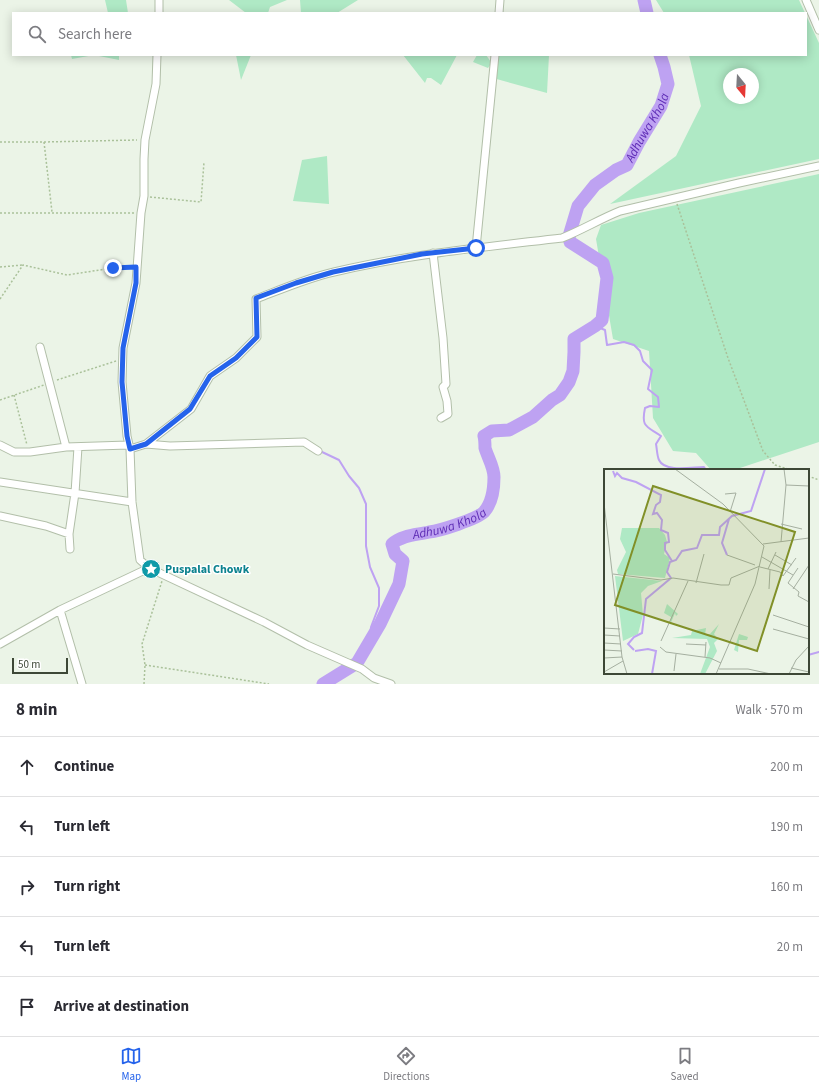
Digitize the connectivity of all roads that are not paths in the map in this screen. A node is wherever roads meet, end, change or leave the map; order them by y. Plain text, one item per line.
1 (159, 0) edge
2 (500, 0) edge
3 (806, 0) edge
4 (158, 12) edge
5 (499, 12) edge
6 (819, 30) edge
7 (157, 56) edge
8 (495, 56) edge
9 (819, 166) edge
10 (476, 248) junction
11 (433, 253) junction
12 (40, 347) dead end
13 (441, 418) dead end
14 (146, 444) junction
15 (0, 445) edge
16 (66, 447) junction
17 (78, 447) junction
18 (129, 447) junction
19 (318, 451) dead end
20 (0, 482) edge
21 (75, 493) junction
22 (132, 502) junction
23 (0, 516) edge
24 (69, 534) junction
25 (70, 549) dead end
26 (149, 568) junction
27 (60, 610) junction
28 (0, 644) edge
29 (373, 681) edge
30 (82, 684) edge
31 (391, 684) edge

1 - 4 street
2 - 5 street
3 - 6 street
7 - 18 street
8 - 10 street
9 - 10 street
10 - 11 street
11 - 13 street
11 - 14 street
12 - 16 street
14 - 18 street
14 - 19 street
15 - 16 street
16 - 17 street
17 - 18 street
17 - 21 street
18 - 22 street
20 - 21 street
21 - 22 street
21 - 24 street
22 - 26 street
23 - 24 street
24 - 25 street
26 - 27 street
26 - 29 street
27 - 28 street
27 - 30 street
29 - 31 street

